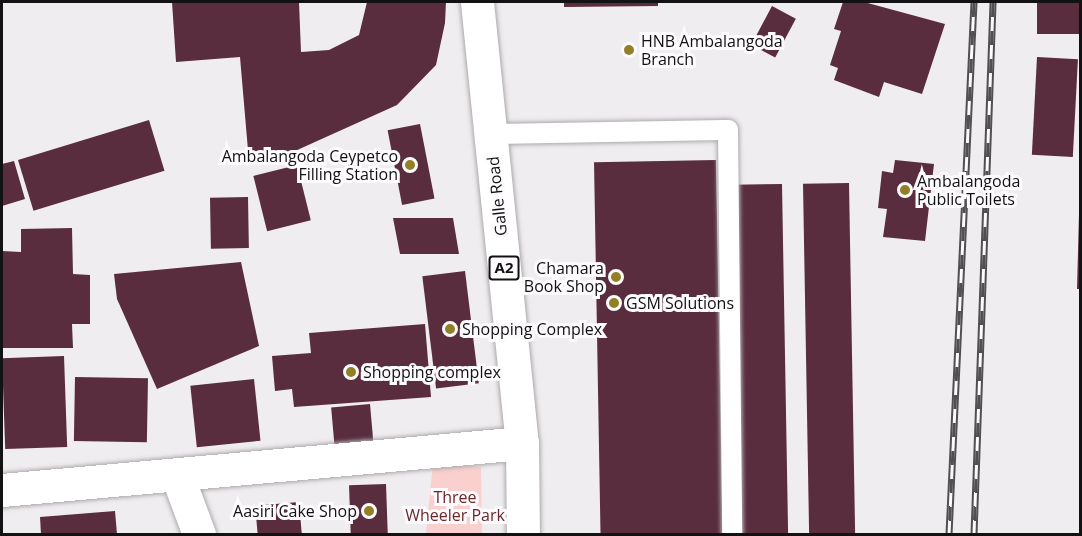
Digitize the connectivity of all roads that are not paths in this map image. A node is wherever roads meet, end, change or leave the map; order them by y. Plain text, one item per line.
1 (477, 2) edge
2 (490, 134) junction
3 (522, 442) junction
4 (177, 475) junction
5 (2, 490) edge
6 (199, 534) edge
7 (523, 534) edge
8 (732, 534) edge

1 - 2 main road, Galle Road / A2
2 - 3 main road, Galle Road / A2
2 - 8 lane
3 - 4 main road
3 - 7 main road, Galle Road / A2
4 - 5 main road
4 - 6 main road

